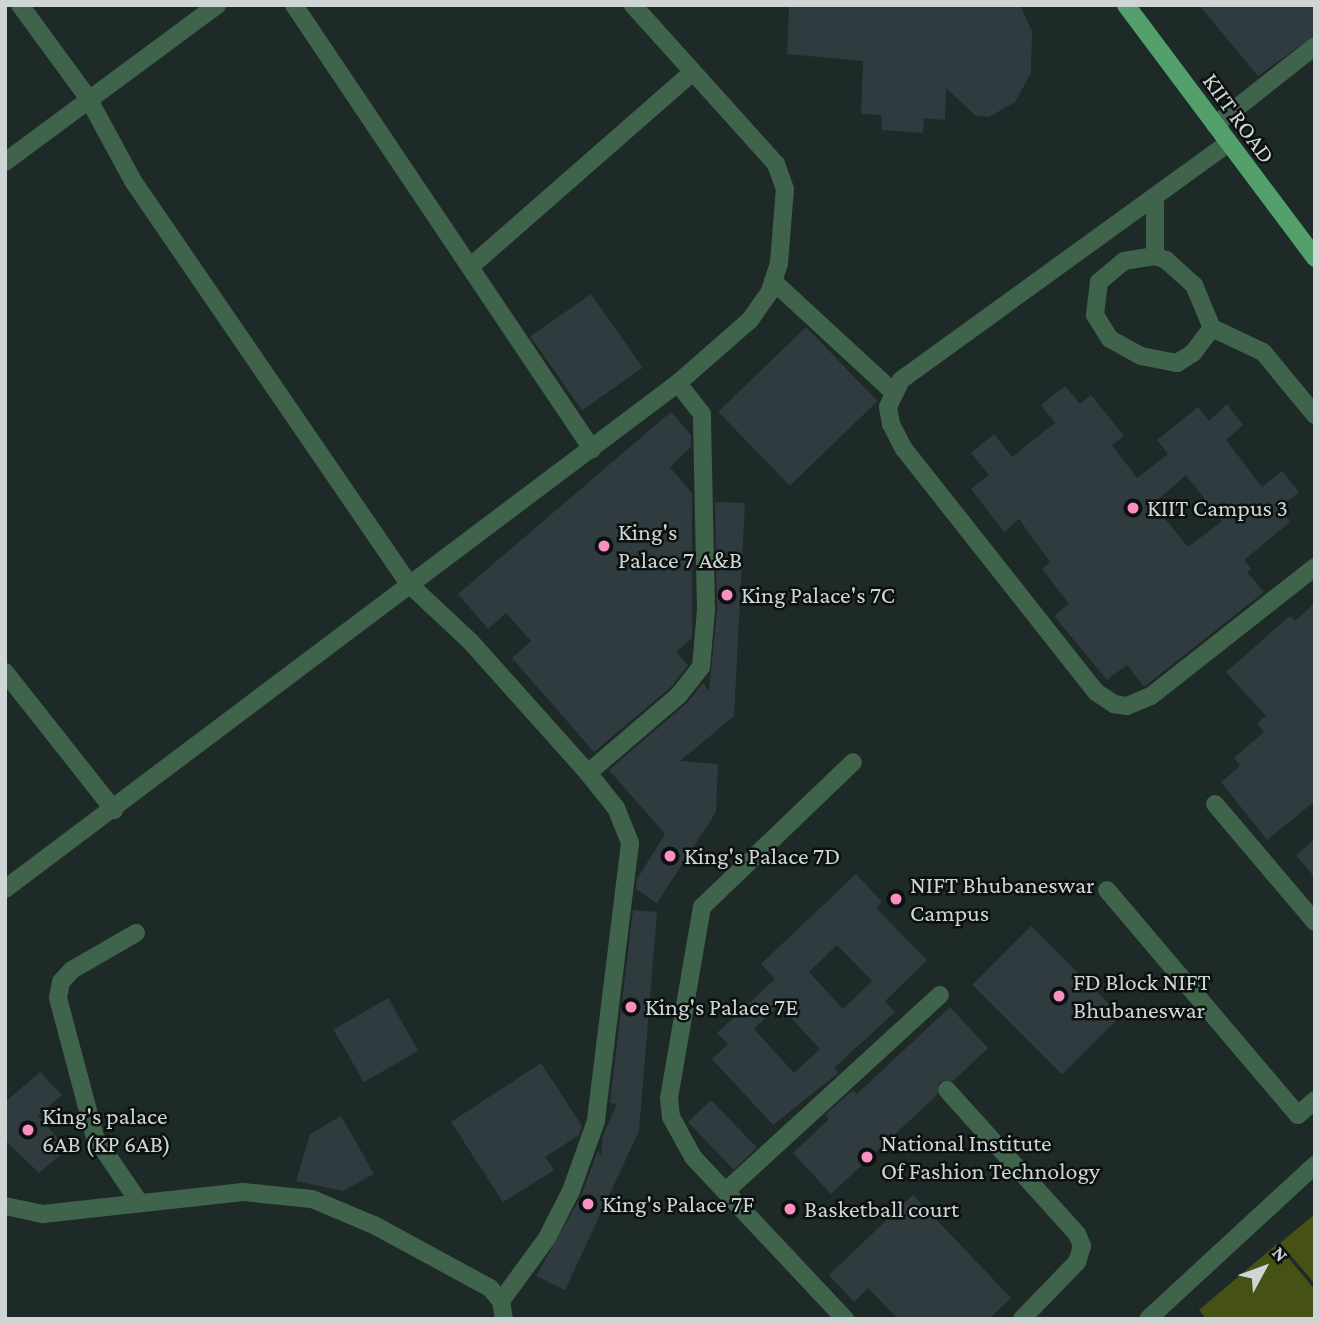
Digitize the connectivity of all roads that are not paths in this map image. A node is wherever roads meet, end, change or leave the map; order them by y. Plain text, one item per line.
1 (20, 5) edge
2 (217, 5) edge
3 (294, 5) edge
4 (633, 5) edge
5 (1126, 5) edge
6 (1315, 46) edge
7 (693, 72) junction
8 (88, 98) junction
9 (1215, 125) junction
10 (1227, 144) junction
11 (5, 162) edge
12 (1155, 196) junction
13 (1155, 256) junction
14 (1315, 258) edge
15 (470, 267) junction
16 (773, 281) junction
17 (1212, 328) junction
18 (678, 383) junction
19 (892, 391) junction
20 (1315, 415) edge
21 (592, 449) junction
22 (1315, 568) edge
23 (409, 584) junction
24 (5, 672) edge
25 (853, 761) dead end
26 (588, 773) junction
27 (1215, 804) dead end
28 (114, 810) junction
29 (5, 889) edge
30 (1107, 890) dead end
31 (1315, 922) edge
32 (136, 933) dead end
33 (940, 995) dead end
34 (947, 1090) dead end
35 (1315, 1100) edge
36 (1315, 1165) edge
37 (726, 1191) junction
38 (139, 1202) junction
39 (5, 1206) edge
40 (503, 1310) edge
41 (845, 1319) edge
42 (1022, 1319) edge
43 (1148, 1319) edge

1 - 8 street
2 - 8 street
3 - 15 street
4 - 7 street
5 - 9 main road, KIIT ROAD
6 - 9 street
7 - 15 street
7 - 16 street
8 - 11 street
8 - 23 street
9 - 10 main road, KIIT ROAD
10 - 12 street
10 - 14 main road, KIIT ROAD
12 - 13 street
12 - 19 street
13 - 17 street
13 - 17 street
15 - 21 street
16 - 18 street
16 - 19 street
17 - 20 street
18 - 21 street
18 - 26 street
19 - 22 street
21 - 23 street
23 - 26 street
23 - 28 street
24 - 28 street
25 - 37 street
26 - 40 street
27 - 31 street
28 - 29 street
30 - 35 street
32 - 38 street
33 - 37 street
34 - 42 street
36 - 43 street
37 - 41 street
38 - 39 street
38 - 40 street

